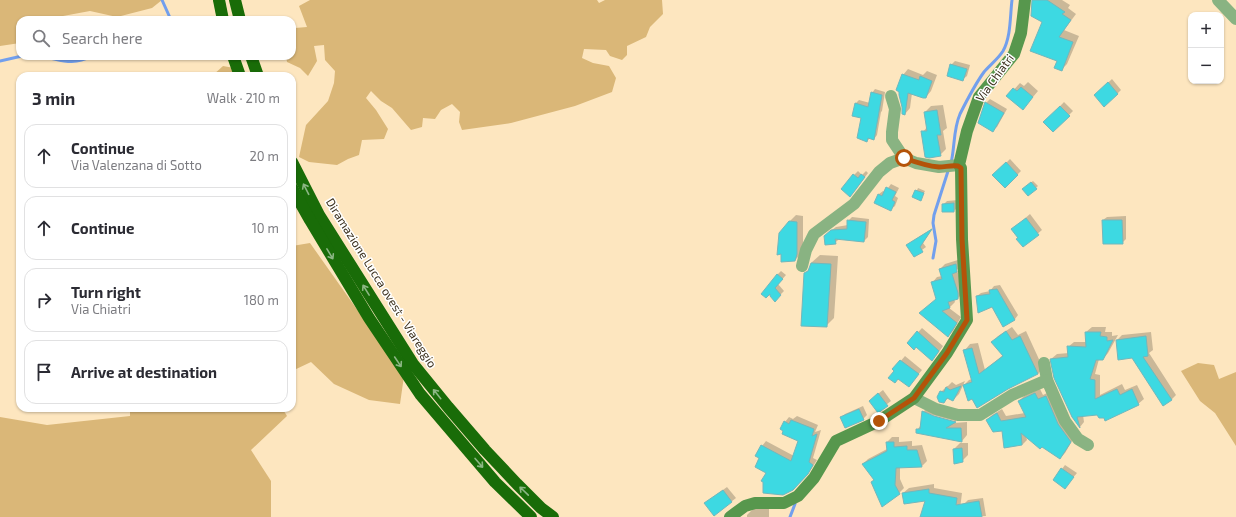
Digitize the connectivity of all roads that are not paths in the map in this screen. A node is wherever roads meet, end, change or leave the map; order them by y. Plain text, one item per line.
1 (219, 0) edge
2 (235, 0) edge
3 (1025, 0) edge
4 (1218, 0) edge
5 (222, 16) edge
6 (239, 16) edge
7 (1236, 19) edge
8 (234, 60) edge
9 (252, 60) edge
10 (239, 72) edge
11 (257, 72) edge
12 (891, 96) dead end
13 (904, 158) junction
14 (957, 165) junction
15 (296, 172) edge
16 (296, 193) edge
17 (315, 218) junction
18 (802, 266) dead end
19 (1044, 363) dead end
20 (1047, 380) junction
21 (914, 398) junction
22 (1088, 445) dead end
23 (531, 517) edge
24 (553, 517) edge
25 (730, 517) edge

1 - 5 highway
2 - 6 highway
3 - 14 street, Via Chiatri
4 - 7 street
8 - 10 highway
9 - 11 highway
12 - 13 street
13 - 14 street
13 - 18 street
14 - 21 street, Via Chiatri
17 -> 15 highway, Diramazione Lucca ovest - Viareggio
16 - 17 highway, Diramazione Lucca ovest - Viareggio
17 -> 23 highway, Diramazione Lucca ovest - Viareggio
24 -> 17 highway, Diramazione Lucca ovest - Viareggio
19 - 20 street
20 - 21 street
20 - 22 street
21 - 25 street, Via Chiatri

